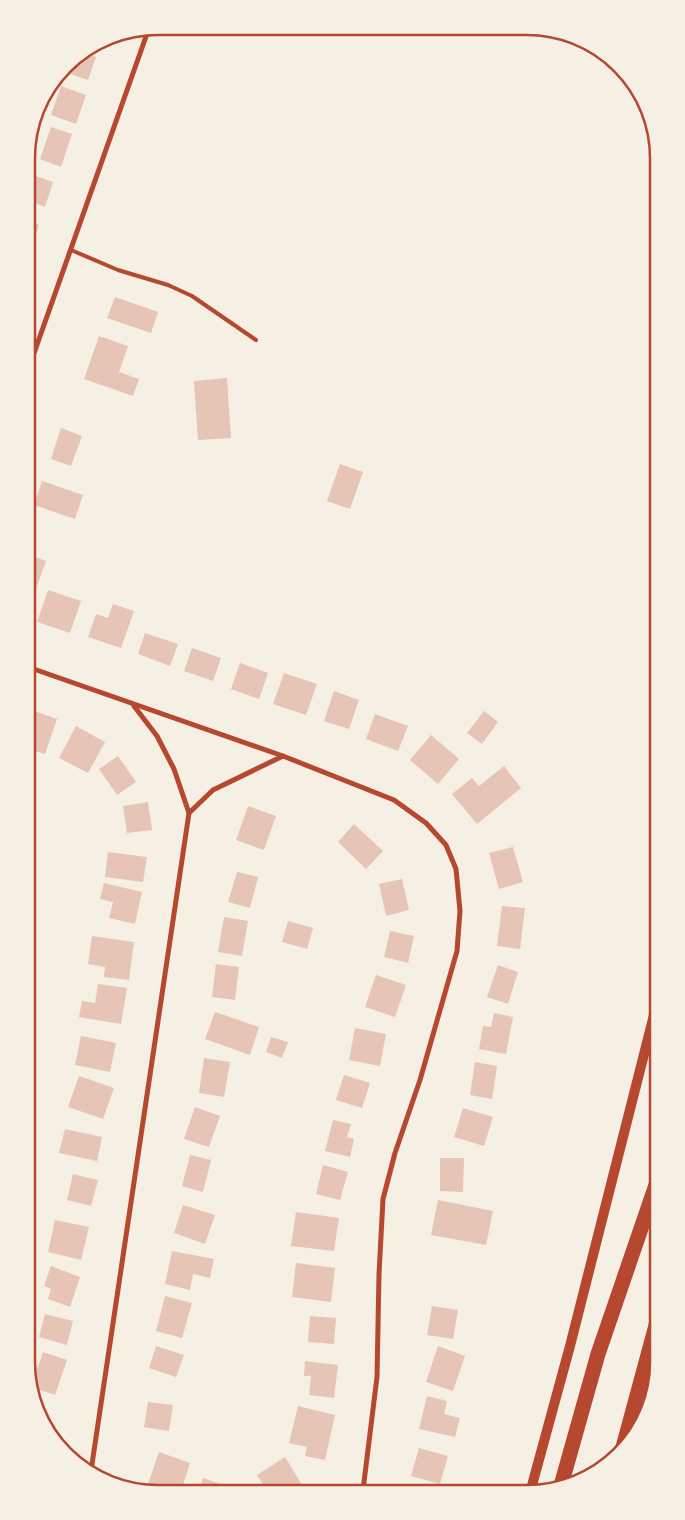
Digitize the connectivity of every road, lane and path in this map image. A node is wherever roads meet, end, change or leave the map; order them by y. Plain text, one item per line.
1 (146, 35) edge
2 (71, 250) junction
3 (256, 340) dead end
4 (35, 351) edge
5 (35, 669) edge
6 (133, 704) junction
7 (283, 756) junction
8 (189, 813) junction
9 (650, 1031) edge
10 (650, 1202) edge
11 (650, 1348) edge
12 (626, 1435) edge
13 (91, 1465) edge
14 (563, 1480) edge
15 (364, 1485) edge
16 (531, 1485) edge

1 - 2 street
2 - 3 lane
2 - 4 street
5 - 6 street
6 - 7 street
6 - 8 street
7 - 8 street
7 - 15 street
8 - 13 street
9 - 16 main road
10 - 14 highway
11 - 12 highway

